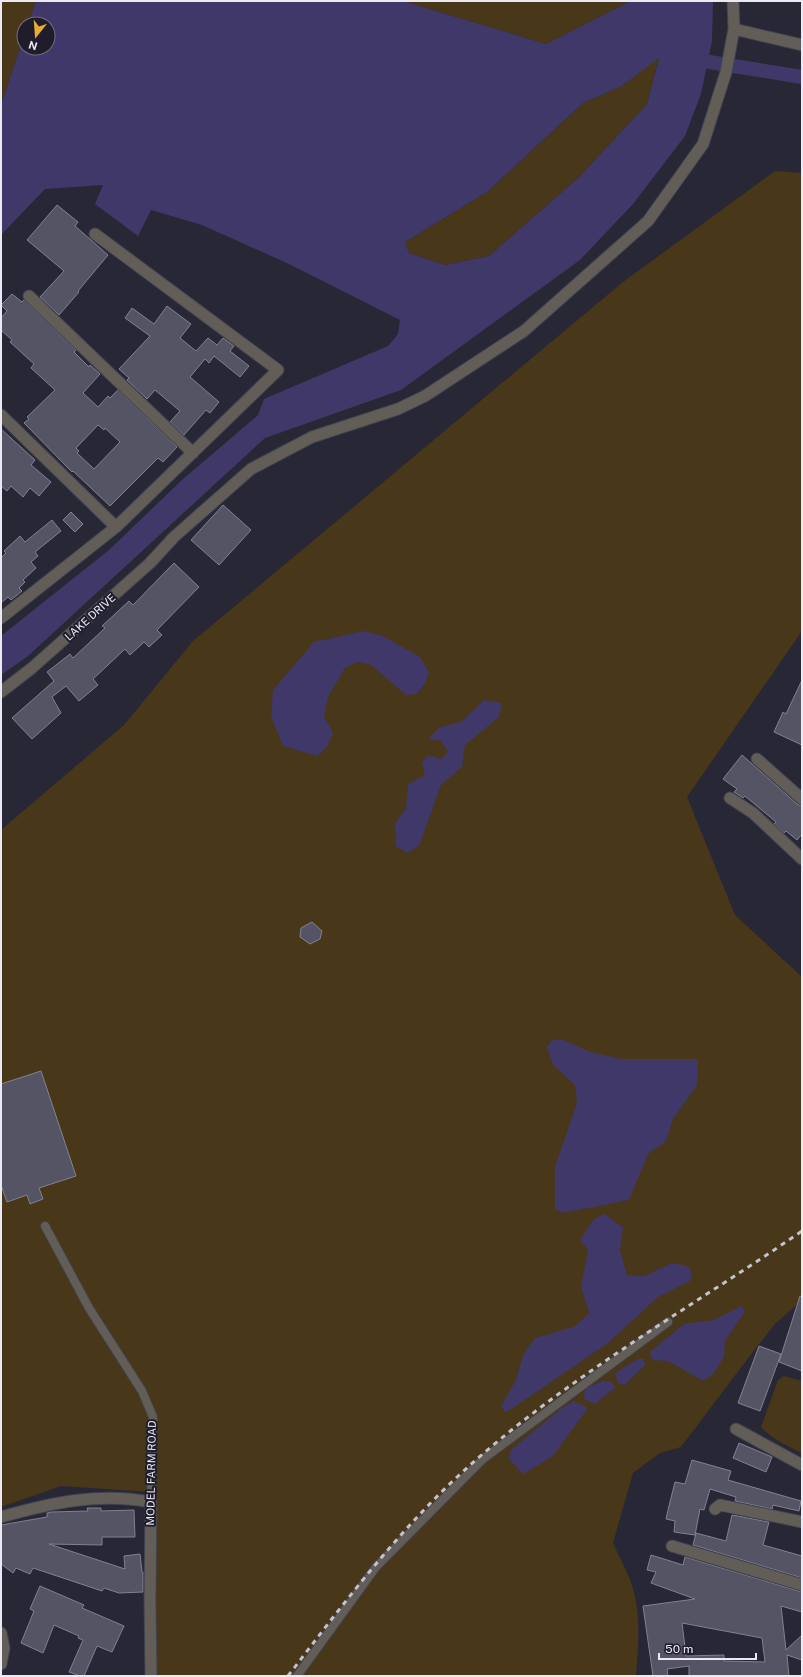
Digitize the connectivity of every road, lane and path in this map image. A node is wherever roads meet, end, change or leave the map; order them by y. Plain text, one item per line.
1 (733, 1) edge
2 (734, 29) junction
3 (802, 45) edge
4 (95, 234) dead end
5 (29, 296) dead end
6 (1, 414) edge
7 (193, 453) junction
8 (116, 527) junction
9 (1, 618) edge
10 (1, 692) edge
11 (757, 759) dead end
12 (730, 798) dead end
13 (802, 799) edge
14 (802, 859) edge
15 (45, 1226) dead end
16 (668, 1322) dead end
17 (736, 1429) dead end
18 (802, 1465) edge
19 (151, 1502) junction
20 (715, 1509) dead end
21 (1, 1517) edge
22 (802, 1522) edge
23 (672, 1546) dead end
24 (802, 1585) edge
25 (1, 1632) edge
26 (1, 1664) edge
27 (151, 1676) edge
28 (297, 1676) edge

1 - 2 street, LAKE DRIVE
2 - 3 street
2 - 10 street, LAKE DRIVE
4 - 7 street
5 - 7 street
6 - 8 street
7 - 8 street
8 - 9 street
11 - 13 street
12 - 14 street
15 - 19 lane, MODEL FARM ROAD
16 - 28 lane
17 - 18 street
19 - 21 street
19 - 27 street, MODEL FARM ROAD
20 - 22 street
23 - 24 street
25 - 26 street

